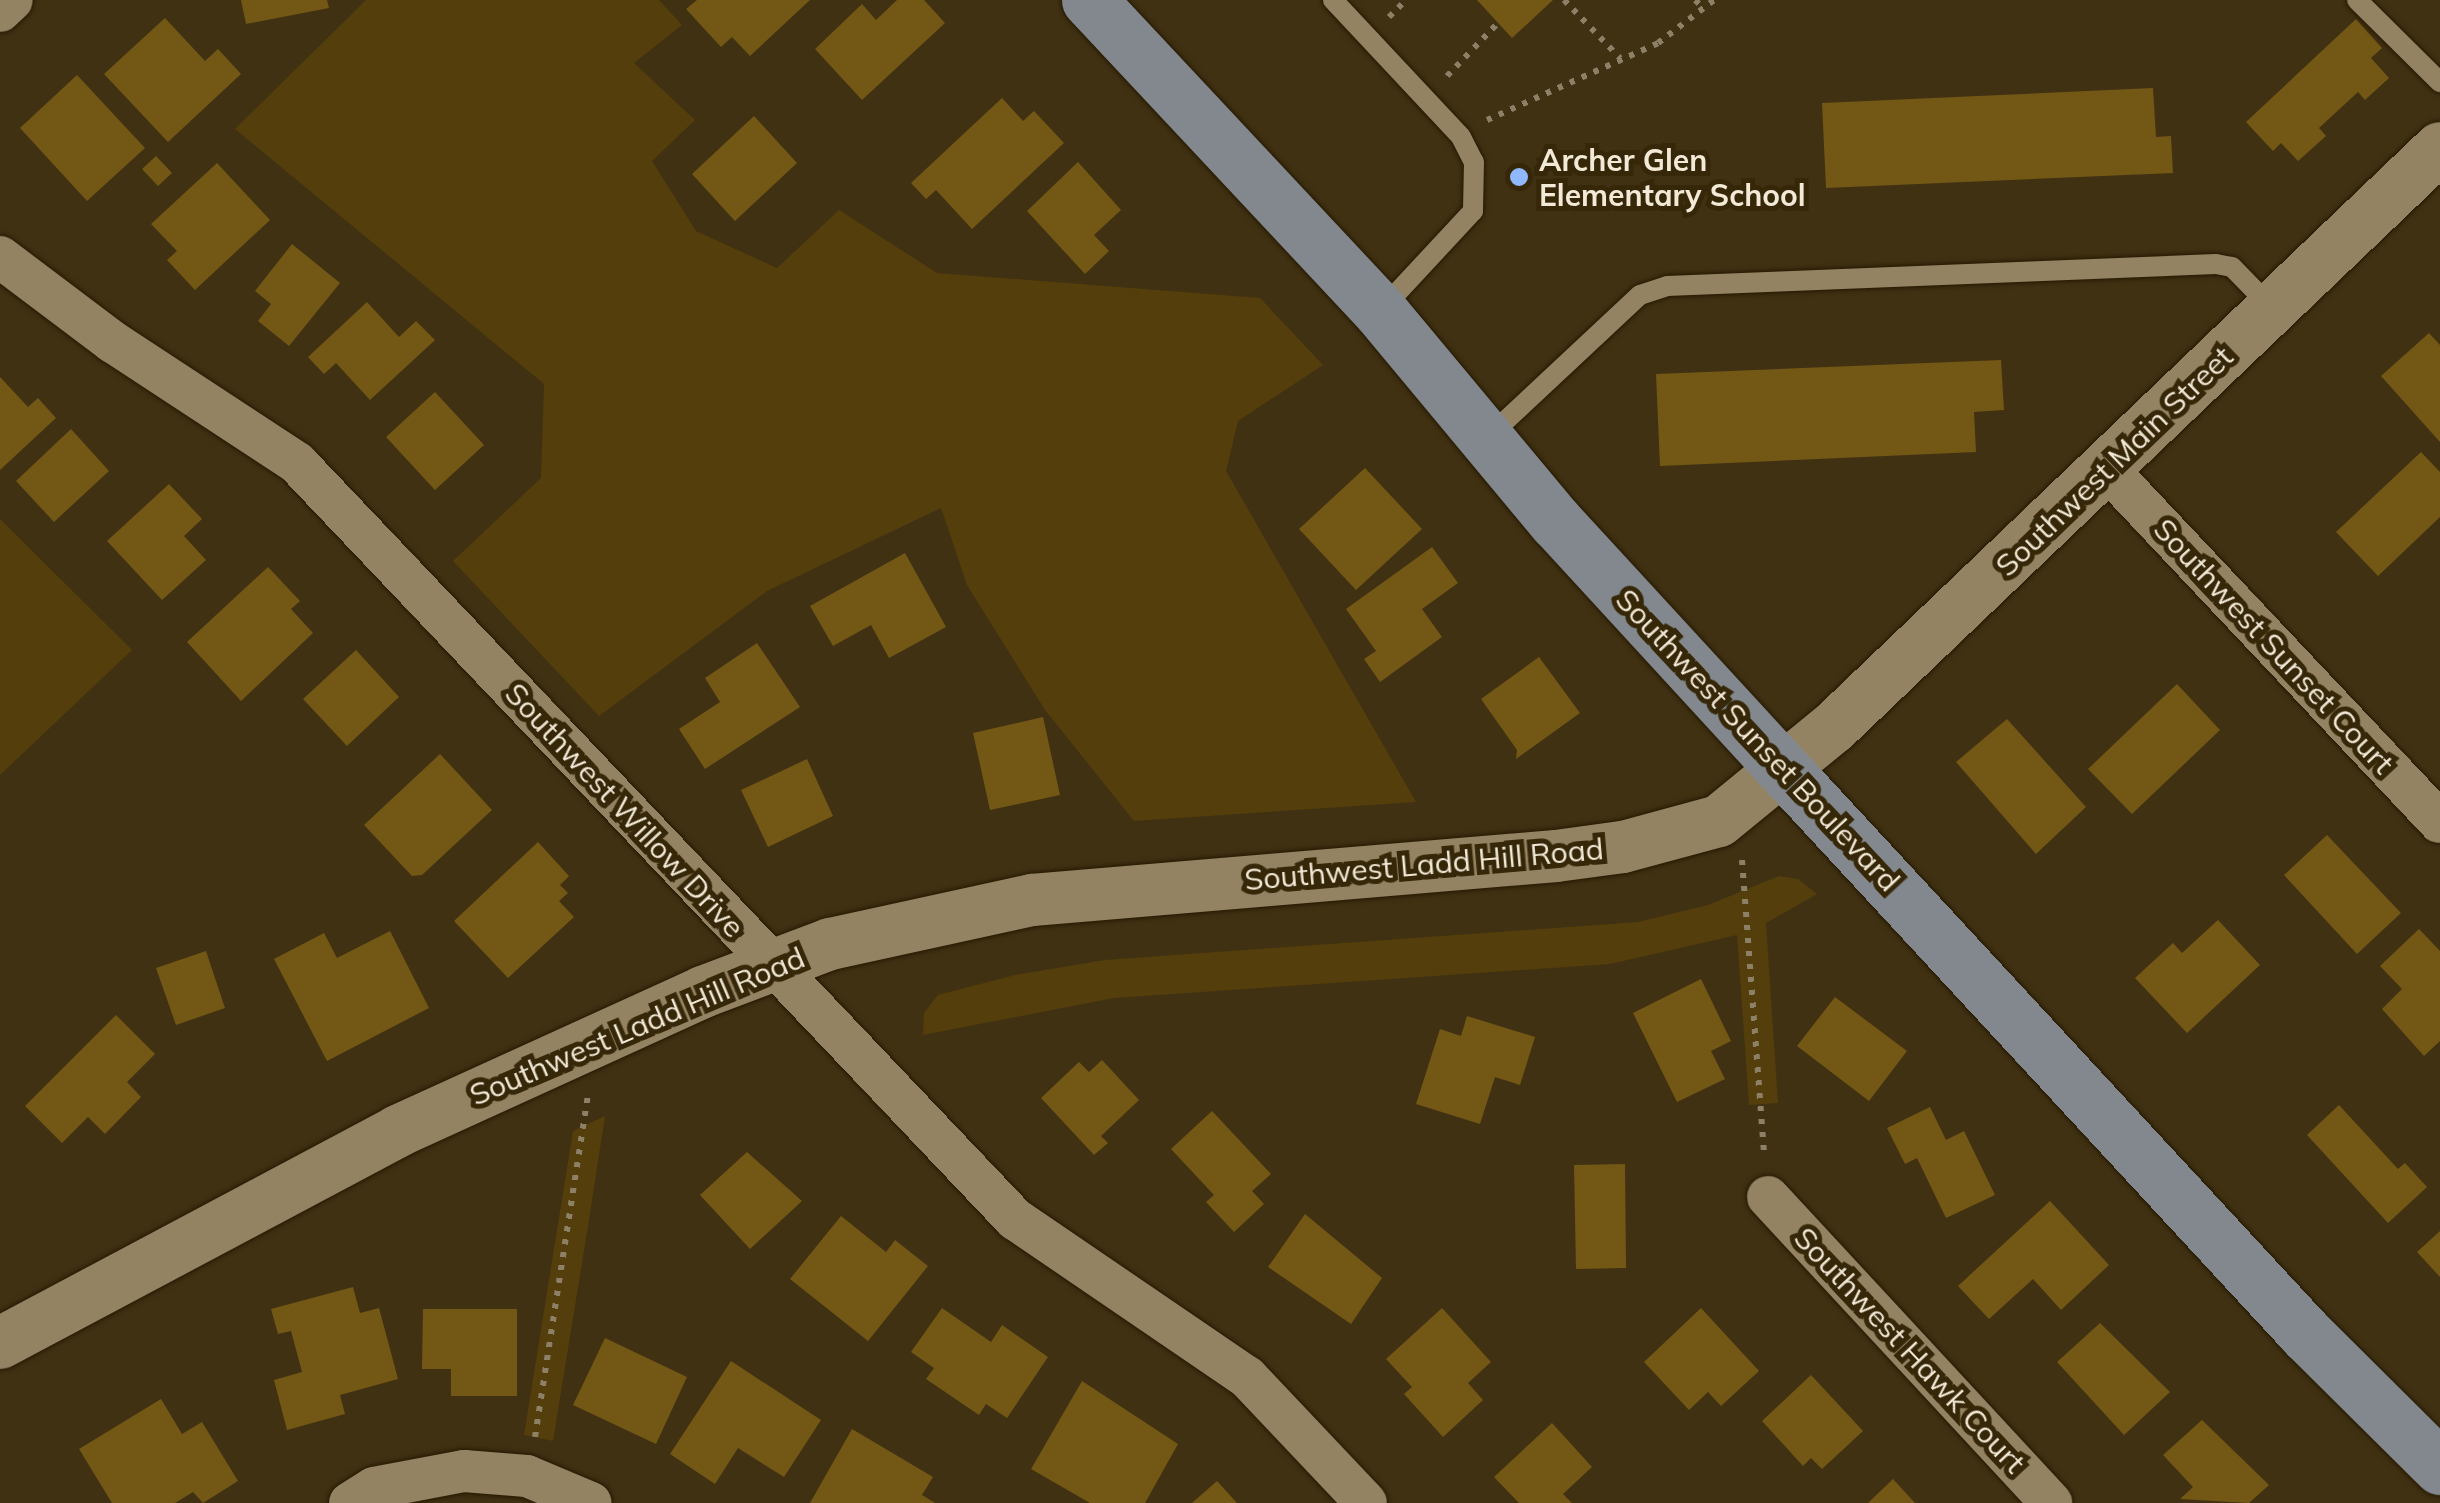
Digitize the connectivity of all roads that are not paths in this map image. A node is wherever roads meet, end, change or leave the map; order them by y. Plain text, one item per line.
1 (12, 0) edge
2 (1089, 0) edge
3 (1333, 0) edge
4 (2357, 0) edge
5 (0, 11) edge
6 (2440, 82) edge
7 (2440, 148) edge
8 (0, 257) edge
9 (2273, 309) junction
10 (1380, 312) junction
11 (1486, 439) junction
12 (2107, 469) junction
13 (1785, 771) junction
14 (2440, 822) edge
15 (771, 964) junction
16 (1768, 1197) road end
17 (0, 1343) edge
18 (2440, 1467) edge
19 (350, 1503) edge
20 (591, 1503) edge
21 (1366, 1503) edge
22 (2051, 1503) edge

1 - 5 street
2 - 10 main road, Southwest Sunset Boulevard
3 - 10 lane
4 - 6 lane
7 - 9 street, Southwest Main Street
8 - 15 street, Southwest Willow Drive
9 - 11 lane
9 - 12 street, Southwest Main Street
10 - 11 main road, Southwest Sunset Boulevard
11 - 13 main road, Southwest Sunset Boulevard
12 - 13 street, Southwest Main Street
12 - 14 street, Southwest Sunset Court
13 - 15 street, Southwest Ladd Hill Road
13 - 18 main road, Southwest Sunset Boulevard
15 - 17 street, Southwest Ladd Hill Road
15 - 21 street, Southwest Willow Drive
16 - 22 street, Southwest Hawk Court
19 - 20 street

